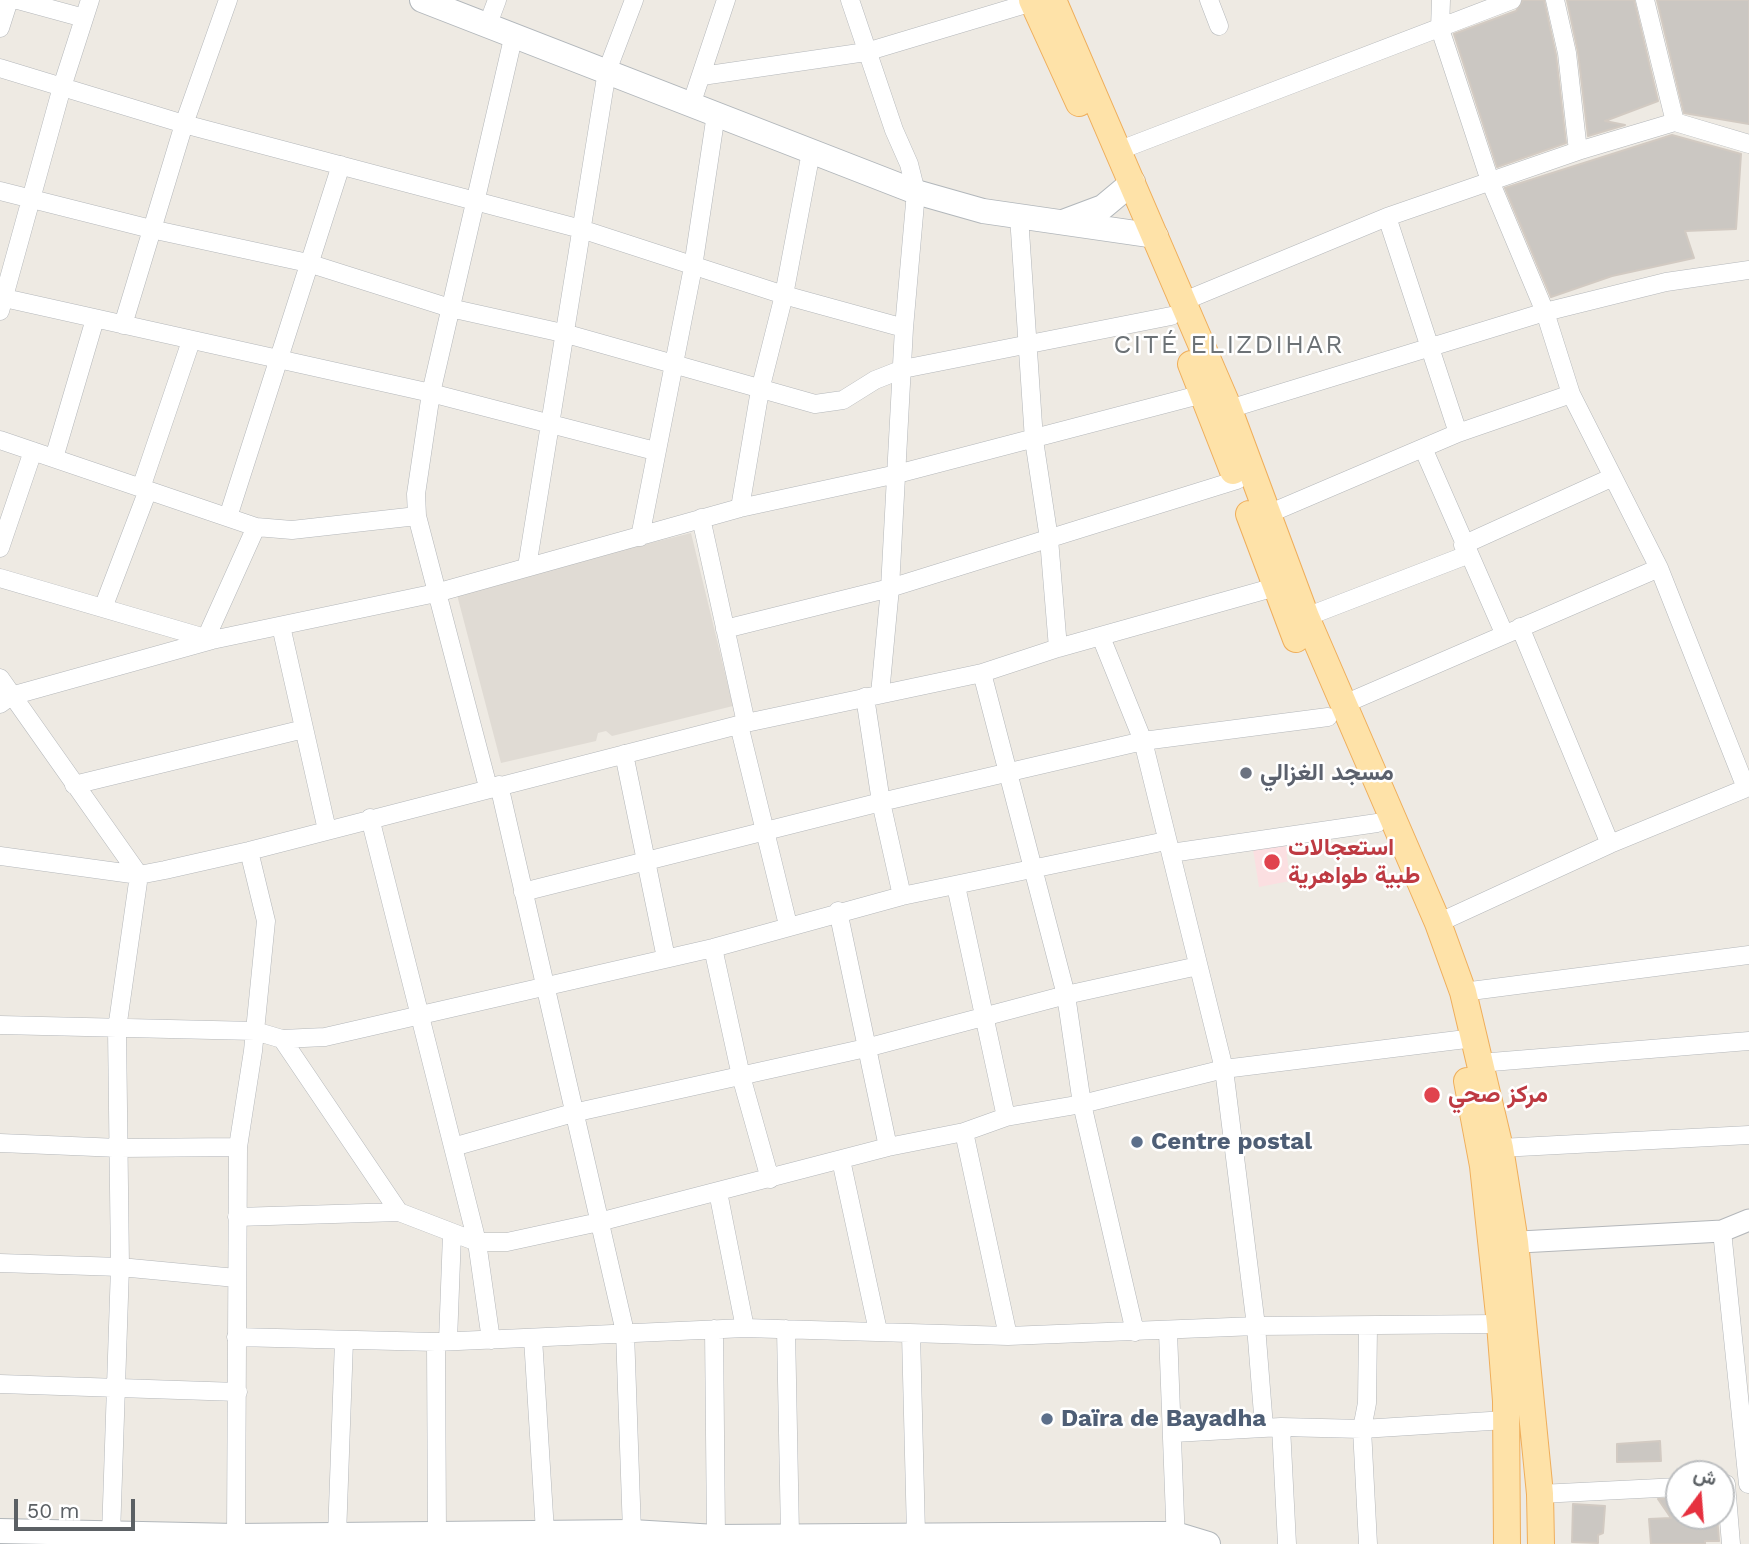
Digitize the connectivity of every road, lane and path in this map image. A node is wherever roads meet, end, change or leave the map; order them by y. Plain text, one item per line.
1 (9, 0) edge
2 (18, 0) edge
3 (90, 0) edge
4 (228, 0) edge
5 (423, 0) edge
6 (497, 0) edge
7 (634, 0) edge
8 (726, 0) edge
9 (850, 0) edge
10 (1209, 0) edge
11 (1441, 0) edge
12 (1513, 0) edge
13 (1555, 0) edge
14 (1644, 0) edge
15 (1039, 1) edge
16 (84, 18) junction
17 (488, 24) junction
18 (1219, 26) dead end
19 (0, 28) edge
20 (1440, 29) junction
21 (514, 34) junction
22 (866, 52) junction
23 (0, 68) edge
24 (607, 71) junction
25 (702, 76) junction
26 (62, 87) junction
27 (691, 104) junction
28 (716, 114) junction
29 (1675, 122) junction
30 (184, 124) junction
31 (1749, 145) edge
32 (1120, 150) junction
33 (1578, 151) junction
34 (811, 152) junction
35 (341, 166) junction
36 (1490, 181) junction
37 (1127, 188) junction
38 (0, 191) edge
39 (916, 192) junction
40 (33, 199) junction
41 (476, 201) junction
42 (1019, 216) junction
43 (1387, 217) junction
44 (1063, 222) junction
45 (151, 229) junction
46 (582, 229) junction
47 (1146, 235) junction
48 (308, 263) junction
49 (693, 267) junction
50 (1749, 270) edge
51 (784, 295) junction
52 (1, 302) edge
53 (450, 307) junction
54 (1178, 309) junction
55 (1545, 312) junction
56 (95, 319) junction
57 (123, 326) junction
58 (904, 328) junction
59 (567, 334) junction
60 (191, 341) junction
61 (1027, 343) junction
62 (1431, 347) junction
63 (277, 359) junction
64 (672, 366) junction
65 (903, 369) junction
66 (760, 390) junction
67 (431, 393) junction
68 (1203, 394) junction
69 (1571, 394) junction
70 (1229, 409) junction
71 (550, 424) junction
72 (1458, 433) junction
73 (0, 440) edge
74 (1034, 440) junction
75 (1423, 448) junction
76 (655, 451) junction
77 (33, 452) junction
78 (54, 458) junction
79 (897, 474) junction
80 (1613, 477) junction
81 (1237, 480) junction
82 (144, 489) junction
83 (740, 508) junction
84 (1268, 514) junction
85 (417, 516) junction
86 (228, 517) junction
87 (701, 518) junction
88 (256, 527) junction
89 (640, 537) junction
90 (1049, 539) junction
91 (0, 548) edge
92 (1465, 550) junction
93 (527, 567) junction
94 (1659, 568) junction
95 (0, 578) edge
96 (1284, 585) junction
97 (890, 588) junction
98 (436, 593) junction
99 (103, 608) junction
100 (1306, 617) junction
101 (281, 626) junction
102 (725, 629) junction
103 (1512, 630) junction
104 (1101, 637) junction
105 (209, 639) junction
106 (1058, 648) junction
107 (982, 673) junction
108 (0, 678) edge
109 (873, 696) junction
110 (6, 700) edge
111 (1335, 711) junction
112 (743, 724) junction
113 (304, 729) junction
114 (1143, 741) junction
115 (624, 754) junction
116 (1009, 774) junction
117 (74, 785) junction
118 (493, 786) junction
119 (1748, 787) edge
120 (881, 802) junction
121 (370, 818) junction
122 (1377, 823) junction
123 (327, 830) junction
124 (767, 831) junction
125 (1610, 844) junction
126 (1169, 847) junction
127 (249, 851) junction
128 (0, 856) edge
129 (645, 860) junction
130 (1034, 867) junction
131 (139, 875) junction
132 (956, 886) junction
133 (523, 892) junction
134 (902, 896) junction
135 (838, 911) junction
136 (1438, 923) junction
137 (788, 925) junction
138 (713, 948) junction
139 (1749, 956) edge
140 (666, 958) junction
141 (1198, 966) junction
142 (544, 986) junction
143 (1463, 992) junction
144 (1066, 995) junction
145 (418, 1014) junction
146 (984, 1019) junction
147 (0, 1025) edge
148 (117, 1029) junction
149 (255, 1031) junction
150 (282, 1039) junction
151 (1749, 1041) edge
152 (1471, 1047) junction
153 (866, 1048) junction
154 (1224, 1069) junction
155 (741, 1076) junction
156 (1082, 1104) junction
157 (573, 1113) junction
158 (1006, 1117) junction
159 (964, 1132) junction
160 (1749, 1135) edge
161 (0, 1143) edge
162 (237, 1147) junction
163 (453, 1147) junction
164 (888, 1147) junction
165 (119, 1148) junction
166 (1500, 1148) junction
167 (841, 1160) junction
168 (770, 1179) junction
169 (718, 1192) junction
170 (398, 1212) junction
171 (237, 1217) junction
172 (599, 1222) junction
173 (1738, 1228) edge
174 (452, 1234) junction
175 (477, 1242) junction
176 (1504, 1243) junction
177 (0, 1263) edge
178 (120, 1267) junction
179 (236, 1278) junction
180 (1500, 1324) junction
181 (1256, 1326) junction
182 (745, 1328) junction
183 (1368, 1328) junction
184 (715, 1329) junction
185 (786, 1329) junction
186 (878, 1331) junction
187 (625, 1332) junction
188 (1135, 1332) junction
189 (1168, 1332) junction
190 (911, 1334) junction
191 (1008, 1336) junction
192 (236, 1337) junction
193 (533, 1338) junction
194 (491, 1340) junction
195 (344, 1341) junction
196 (442, 1341) junction
197 (0, 1384) edge
198 (117, 1387) junction
199 (237, 1392) junction
200 (1744, 1401) edge
201 (1506, 1420) junction
202 (1273, 1427) junction
203 (1362, 1429) junction
204 (1174, 1433) junction
205 (1749, 1484) edge
206 (1665, 1488) edge
207 (1541, 1494) junction
208 (545, 1532) junction
209 (0, 1533) edge
210 (916, 1534) junction
211 (111, 1535) junction
212 (437, 1535) junction
213 (790, 1535) junction
214 (236, 1536) junction
215 (337, 1536) junction
216 (645, 1537) edge
217 (716, 1537) junction
218 (1176, 1539) edge
219 (1541, 1541) edge
220 (1503, 1542) edge
221 (8, 1544) edge
222 (1208, 1544) edge
223 (1287, 1544) edge
224 (1368, 1544) edge

1 - 19 street
2 - 16 street
3 - 16 street
4 - 30 street
5 - 17 main road
6 - 17 street
7 - 24 street
8 - 25 street
9 - 22 street
10 - 18 street
11 - 20 street
12 - 20 street
13 - 33 street
14 - 29 street
15 - 22 street
15 - 32 main road
15 - 37 main road
16 - 26 street
17 - 21 main road
20 - 32 street
20 - 36 street
21 - 24 main road
21 - 41 street
22 - 25 street
22 - 39 street
23 - 26 street
24 - 27 main road
24 - 46 street
25 - 27 street
26 - 30 street
26 - 40 street
27 - 28 main road
28 - 34 main road
28 - 49 street
29 - 31 street
29 - 33 street
30 - 35 street
30 - 45 street
32 - 37 main road
33 - 36 street
34 - 39 main road
34 - 51 street
35 - 41 street
35 - 48 street
36 - 43 street
36 - 55 street
37 - 44 main road
37 - 47 main road
38 - 40 street
39 - 42 main road
39 - 58 street
40 - 45 street
40 - 52 street
41 - 46 street
41 - 53 street
42 - 44 main road
42 - 61 street
43 - 54 street
43 - 62 street
44 - 47 main road
45 - 48 street
45 - 57 street
46 - 49 street
46 - 59 street
47 - 54 main road
48 - 53 street
48 - 63 street
49 - 51 street
49 - 64 street
50 - 55 street
51 - 58 street
51 - 66 street
52 - 56 street
53 - 59 street
53 - 67 street
54 - 61 street
54 - 68 main road
54 - 70 main road
55 - 62 street
55 - 69 street
56 - 57 street
56 - 78 street
57 - 60 street
58 - 65 street
59 - 64 street
59 - 71 street
60 - 63 street
60 - 82 street
61 - 65 street
61 - 74 street
62 - 70 street
62 - 72 street
63 - 67 street
63 - 86 street
64 - 66 street
64 - 76 street
65 - 66 street
65 - 79 street
66 - 83 street
67 - 71 street
67 - 85 street
68 - 74 street
68 - 81 main road
69 - 72 street
69 - 80 street
70 - 84 main road
71 - 76 street
71 - 93 street
72 - 75 street
73 - 77 street
74 - 79 street
74 - 90 street
75 - 84 street
75 - 92 street
76 - 89 street
77 - 78 street
77 - 91 street
78 - 82 street
79 - 83 street
79 - 97 street
80 - 92 street
80 - 94 street
81 - 90 street
81 - 96 main road
82 - 86 street
82 - 99 street
83 - 87 street
84 - 96 main road
85 - 88 street
85 - 98 street
86 - 88 street
87 - 89 street
87 - 102 street
88 - 105 street
89 - 93 street
90 - 97 street
90 - 106 street
92 - 100 street
92 - 103 street
93 - 98 street
94 - 103 street
94 - 119 street
95 - 99 street
96 - 100 main road
96 - 104 street
96 - 111 main road
97 - 102 street
97 - 109 street
98 - 101 street
98 - 118 street
99 - 105 street
100 - 111 main road
101 - 105 street
101 - 113 street
102 - 112 street
103 - 111 street
103 - 125 street
104 - 106 street
104 - 114 street
105 - 110 street
106 - 107 street
107 - 109 street
107 - 116 street
108 - 110 street
109 - 112 street
109 - 120 street
110 - 117 street
111 - 114 street
111 - 122 main road
111 - 136 main road
112 - 115 street
112 - 124 street
113 - 117 street
113 - 123 street
114 - 116 street
114 - 126 street
115 - 118 street
115 - 129 street
116 - 120 street
116 - 130 street
117 - 131 street
118 - 121 street
118 - 133 street
119 - 125 street
120 - 124 street
120 - 134 street
121 - 123 street
121 - 145 street
122 - 126 street
122 - 152 main road
123 - 127 street
124 - 129 street
124 - 137 street
125 - 136 street
126 - 130 street
126 - 141 street
127 - 131 street
127 - 149 street
128 - 131 street
129 - 133 street
129 - 140 street
130 - 132 street
130 - 144 street
131 - 148 street
132 - 134 street
132 - 146 street
133 - 142 street
134 - 135 street
135 - 137 street
135 - 153 street
136 - 143 main road
137 - 138 street
138 - 140 street
138 - 155 street
139 - 143 street
140 - 142 street
141 - 144 street
141 - 154 street
142 - 145 street
142 - 157 street
143 - 152 main road
144 - 146 street
144 - 156 street
145 - 150 street
145 - 163 street
146 - 153 street
146 - 158 street
147 - 148 street
148 - 149 street
148 - 165 street
149 - 150 street
149 - 162 street
150 - 170 street
151 - 152 street
152 - 154 street
152 - 166 main road
152 - 176 main road
153 - 155 street
153 - 164 street
154 - 156 street
154 - 181 street
155 - 157 street
155 - 168 street
156 - 158 street
156 - 188 street
157 - 163 street
157 - 172 street
158 - 159 street
159 - 164 street
159 - 191 street
160 - 166 street
161 - 165 street
162 - 165 street
162 - 171 street
163 - 175 street
164 - 167 street
165 - 178 street
166 - 176 main road
167 - 168 street
167 - 186 street
168 - 169 street
169 - 172 street
169 - 182 street
170 - 171 street
170 - 174 street
171 - 179 street
172 - 175 street
172 - 187 street
173 - 176 street
173 - 200 street
174 - 175 street
174 - 196 street
175 - 194 street
176 - 180 main road
176 - 207 main road
177 - 178 street
178 - 179 street
178 - 198 street
179 - 192 street
180 - 183 street
180 - 201 main road
181 - 183 street
181 - 189 street
181 - 202 street
182 - 184 street
182 - 185 street
183 - 203 street
184 - 187 street
184 - 217 street
185 - 186 street
185 - 213 street
186 - 190 street
187 - 193 street
187 - 216 street
188 - 189 street
188 - 191 street
189 - 204 street
190 - 191 street
190 - 210 street
192 - 195 street
192 - 199 street
193 - 194 street
193 - 208 street
194 - 196 street
195 - 196 street
195 - 215 street
196 - 212 street
197 - 198 street
198 - 199 street
198 - 211 street
199 - 214 street
200 - 205 street
201 - 203 street
201 - 220 main road
202 - 203 street
202 - 204 street
202 - 223 street
203 - 224 street
204 - 218 street
206 - 207 street
207 - 219 main road
208 - 212 main road
208 - 216 main road
209 - 211 main road
209 - 221 street
210 - 213 main road
210 - 218 main road
211 - 214 main road
212 - 215 main road
213 - 217 main road
214 - 215 main road
216 - 217 main road
218 - 222 main road
219 - 220 main road

